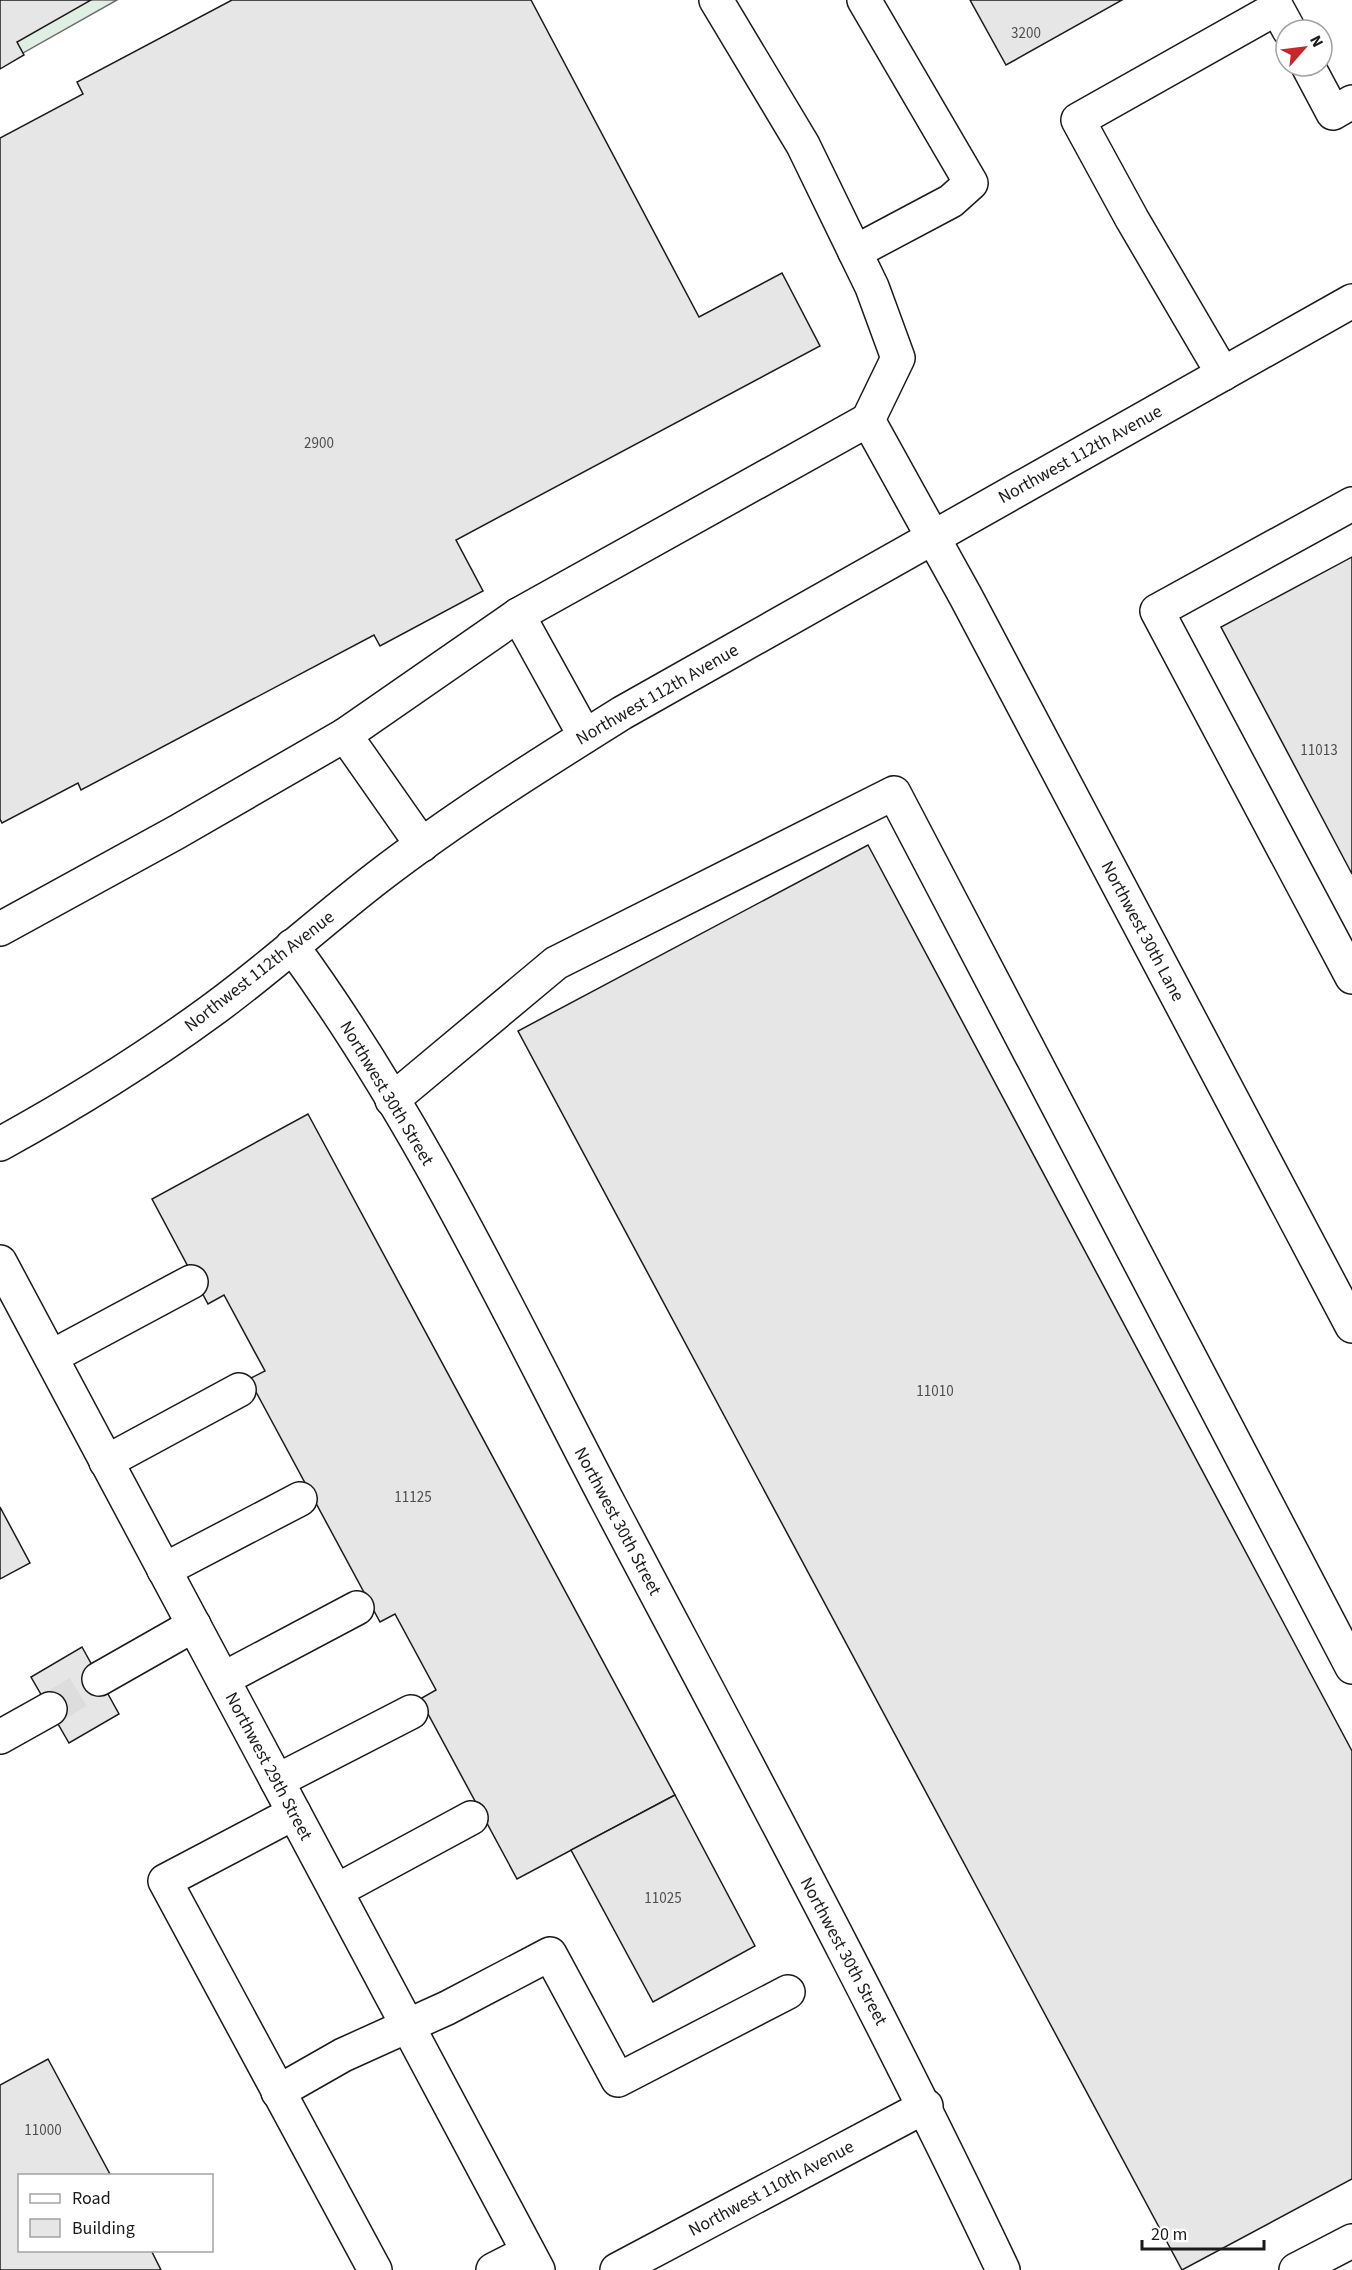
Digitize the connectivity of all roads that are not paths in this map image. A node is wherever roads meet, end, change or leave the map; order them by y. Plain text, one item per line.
1 (716, 0) edge
2 (864, 0) edge
3 (1282, 18) edge
4 (1314, 78) edge
5 (1352, 102) edge
6 (855, 252) junction
7 (1352, 301) edge
8 (1223, 374) junction
9 (868, 420) junction
10 (1352, 504) edge
11 (933, 537) junction
12 (518, 615) junction
13 (345, 735) junction
14 (585, 736) junction
15 (422, 845) junction
16 (0, 929) edge
17 (292, 946) junction
18 (1352, 977) edge
19 (392, 1101) junction
20 (0, 1144) edge
21 (0, 1262) edge
22 (191, 1282) dead end
23 (1352, 1326) edge
24 (51, 1357) junction
25 (239, 1390) dead end
26 (106, 1462) junction
27 (300, 1499) dead end
28 (164, 1570) junction
29 (357, 1608) dead end
30 (194, 1625) junction
31 (1352, 1667) edge
32 (99, 1679) tunnel mouth
33 (223, 1679) junction
34 (50, 1708) tunnel mouth
35 (411, 1712) dead end
36 (0, 1737) edge
37 (277, 1781) junction
38 (294, 1813) junction
39 (471, 1818) dead end
40 (336, 1891) junction
41 (788, 1992) dead end
42 (408, 2025) junction
43 (278, 2092) junction
44 (926, 2106) junction
45 (1352, 2241) edge
46 (533, 2261) edge
47 (375, 2270) edge
48 (493, 2270) edge
49 (617, 2270) edge
50 (1003, 2270) edge
51 (1296, 2270) edge

1 - 6 street
2 - 6 street
3 - 8 street
4 - 5 street
6 - 9 street
7 - 8 street, Northwest 112th Avenue
8 - 11 street, Northwest 112th Avenue
9 - 11 street, Northwest 30th Lane
9 - 12 street
10 - 18 street
11 - 14 street, Northwest 112th Avenue
11 - 23 street, Northwest 30th Lane
12 - 13 street
12 - 14 street
13 - 15 street
13 - 16 street
14 - 15 street, Northwest 112th Avenue
15 - 17 street, Northwest 112th Avenue
17 - 19 street, Northwest 30th Street
17 - 20 street, Northwest 112th Avenue
19 - 31 street
19 - 44 street, Northwest 30th Street
21 - 24 street, Northwest 29th Street
22 - 24 street
24 - 26 street, Northwest 29th Street
25 - 26 street
26 - 28 street, Northwest 29th Street
27 - 28 street
28 - 30 street, Northwest 29th Street
29 - 33 street
30 - 32 street
30 - 33 street, Northwest 29th Street
33 - 37 street, Northwest 29th Street
34 - 36 street
35 - 37 street
37 - 38 street, Northwest 29th Street
38 - 40 street, Northwest 29th Street
38 - 43 street
39 - 40 street
40 - 42 street, Northwest 29th Street
41 - 42 street
42 - 43 street
42 - 46 street, Northwest 29th Street
43 - 47 street
44 - 49 street, Northwest 110th Avenue
44 - 50 street, Northwest 30th Street
45 - 51 street
46 - 48 street

